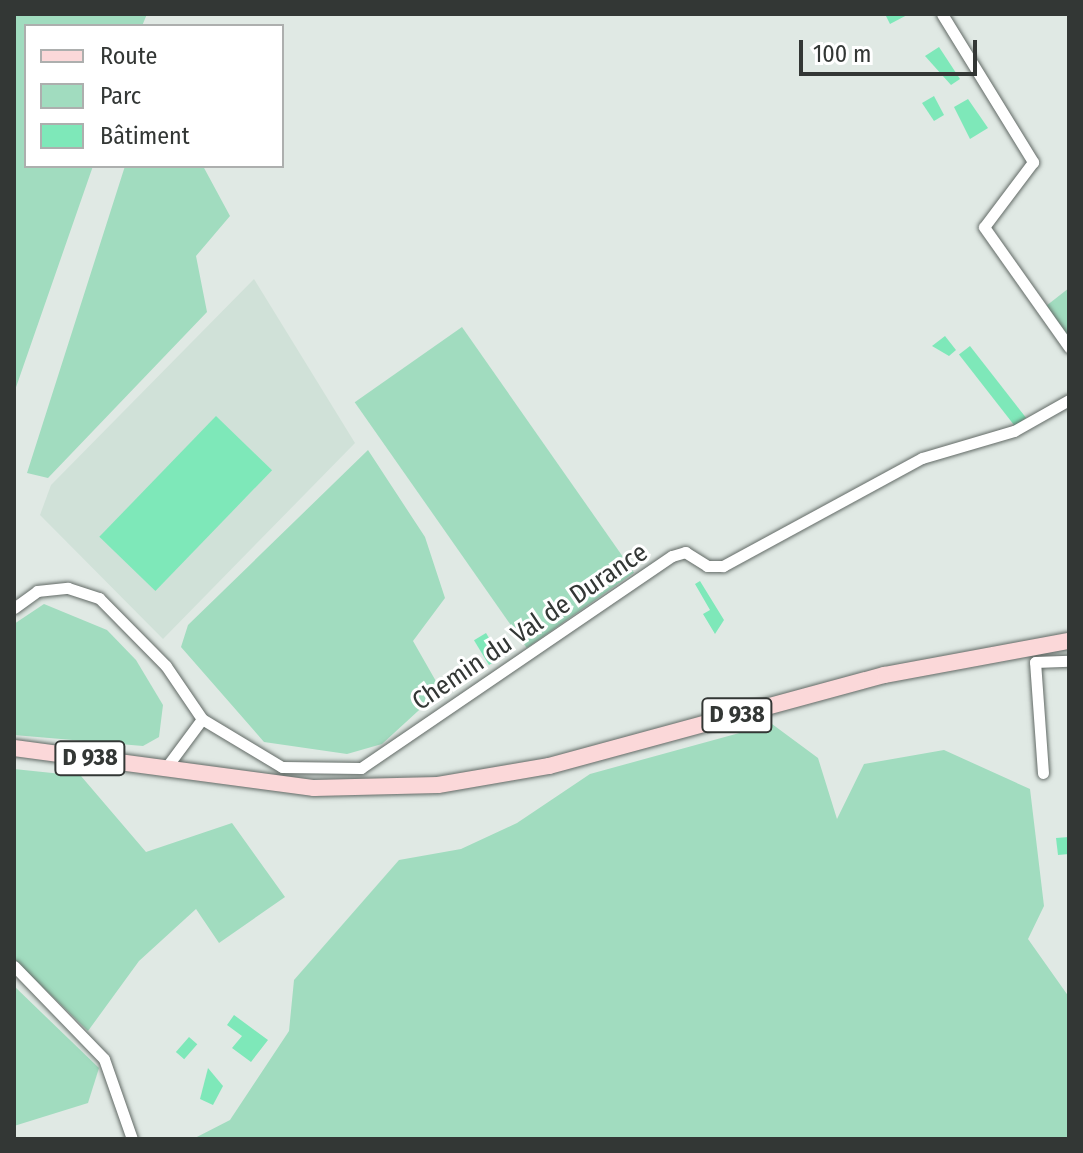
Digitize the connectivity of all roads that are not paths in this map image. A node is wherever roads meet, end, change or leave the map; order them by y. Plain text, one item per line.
1 (942, 14) edge
2 (1069, 347) edge
3 (1069, 400) edge
4 (14, 608) edge
5 (1069, 641) edge
6 (1069, 661) edge
7 (202, 719) junction
8 (14, 748) edge
9 (165, 769) junction
10 (1043, 773) dead end
11 (14, 966) edge
12 (132, 1139) edge

1 - 2 street
3 - 7 street, Chemin du Val de Durance
4 - 7 street
5 - 9 main road, D 938
6 - 10 street
7 - 9 street
8 - 9 main road, D 938
11 - 12 street

